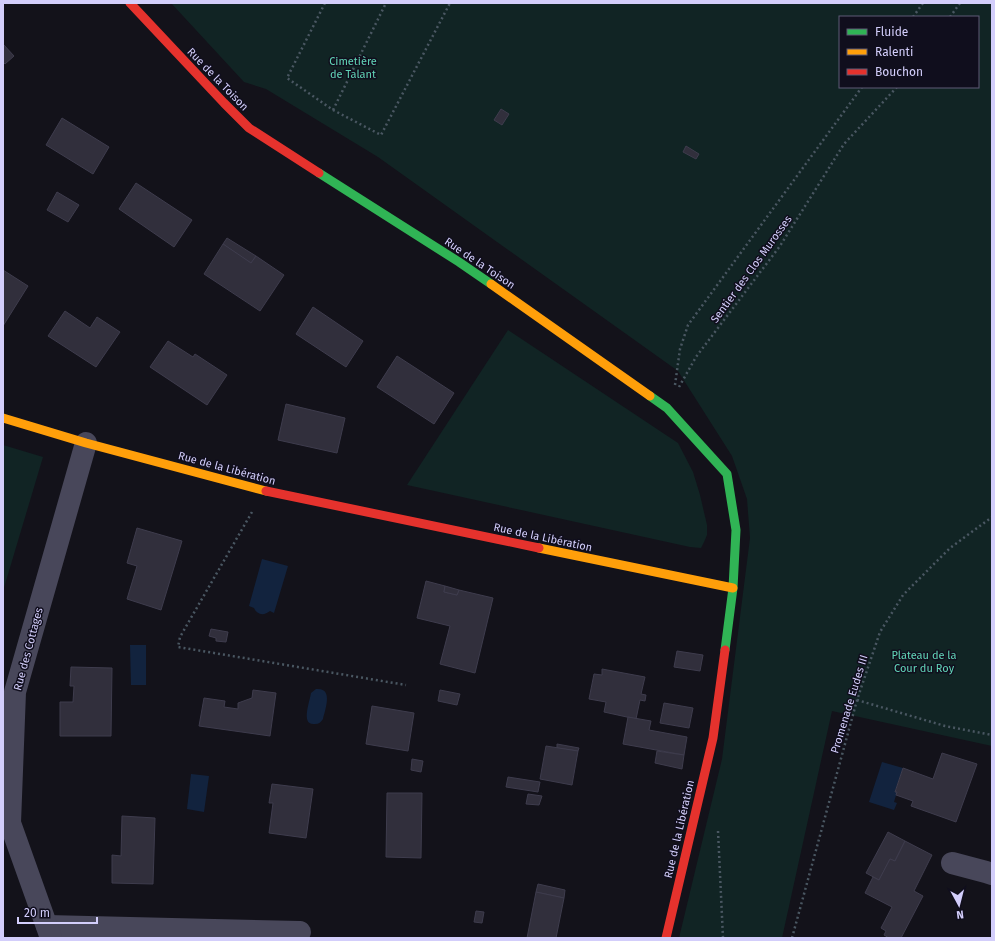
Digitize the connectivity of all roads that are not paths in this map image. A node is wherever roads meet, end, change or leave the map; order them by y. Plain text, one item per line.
1 (130, 3) edge
2 (3, 418) edge
3 (86, 443) junction
4 (733, 588) junction
5 (952, 864) dead end
6 (992, 874) edge
7 (49, 932) edge
8 (300, 932) dead end
9 (666, 938) edge

1 - 4 street, Rue de la Toison
2 - 3 street, Rue de la Libération
3 - 4 street, Rue de la Libération
3 - 7 street, Rue des Cottages
4 - 9 street, Rue de la Libération
5 - 6 street
7 - 8 street, Rue des Cottages

